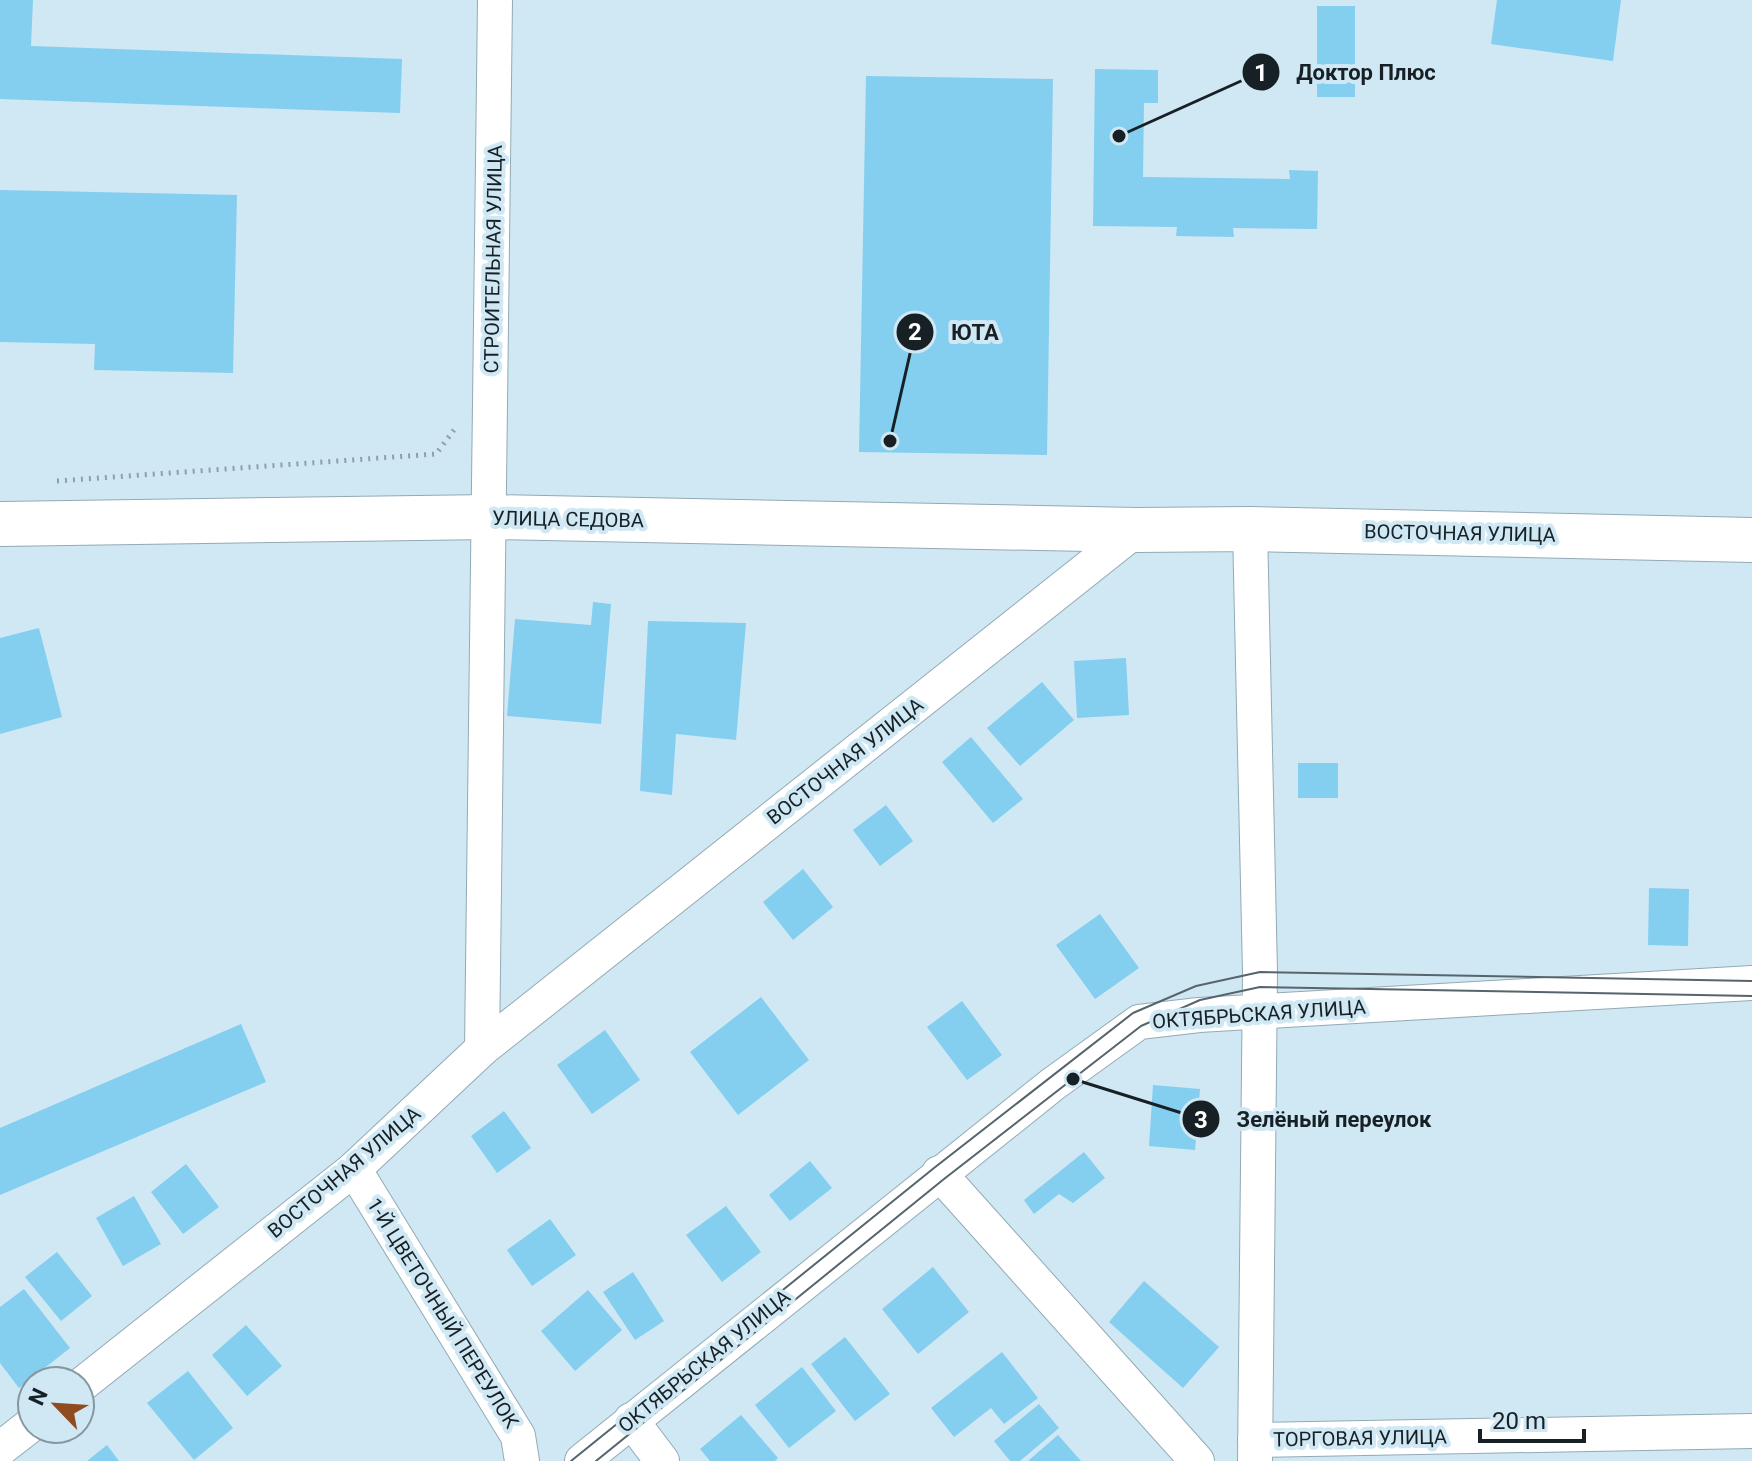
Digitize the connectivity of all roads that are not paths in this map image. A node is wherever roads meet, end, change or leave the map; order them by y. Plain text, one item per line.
1 (495, 0) edge
2 (490, 517) junction
3 (0, 524) edge
4 (1250, 529) junction
5 (1136, 530) junction
6 (1752, 540) edge
7 (1752, 983) edge
8 (1260, 1013) junction
9 (482, 1049) junction
10 (354, 1169) junction
11 (939, 1173) junction
12 (96, 1373) edge
13 (631, 1420) junction
14 (1752, 1431) edge
15 (16, 1436) edge
16 (0, 1449) edge
17 (1255, 1451) edge
18 (522, 1461) edge
19 (582, 1461) edge
20 (662, 1461) edge
21 (1197, 1461) edge

1 - 2 street, СТРОИТЕЛЬНАЯ УЛИЦА
2 - 3 main road, УЛИЦА СЕДОВА
2 - 5 main road, УЛИЦА СЕДОВА
2 - 9 street, СТРОИТЕЛЬНАЯ УЛИЦА
4 - 5 main road, ВОСТОЧНАЯ УЛИЦА
4 - 6 main road, ВОСТОЧНАЯ УЛИЦА
4 - 8 street
5 - 9 street, ВОСТОЧНАЯ УЛИЦА
7 - 8 street, ОКТЯБРЬСКАЯ УЛИЦА
8 - 11 street, ОКТЯБРЬСКАЯ УЛИЦА
8 - 17 street
9 - 10 street, ВОСТОЧНАЯ УЛИЦА
10 - 12 street, ВОСТОЧНАЯ УЛИЦА
10 - 18 street, 1-Й ЦВЕТОЧНЫЙ ПЕРЕУЛОК
11 - 13 street, ОКТЯБРЬСКАЯ УЛИЦА
11 - 21 street
13 - 19 street, ОКТЯБРЬСКАЯ УЛИЦА
13 - 20 street
14 - 17 street, ТОРГОВАЯ УЛИЦА
15 - 16 street

